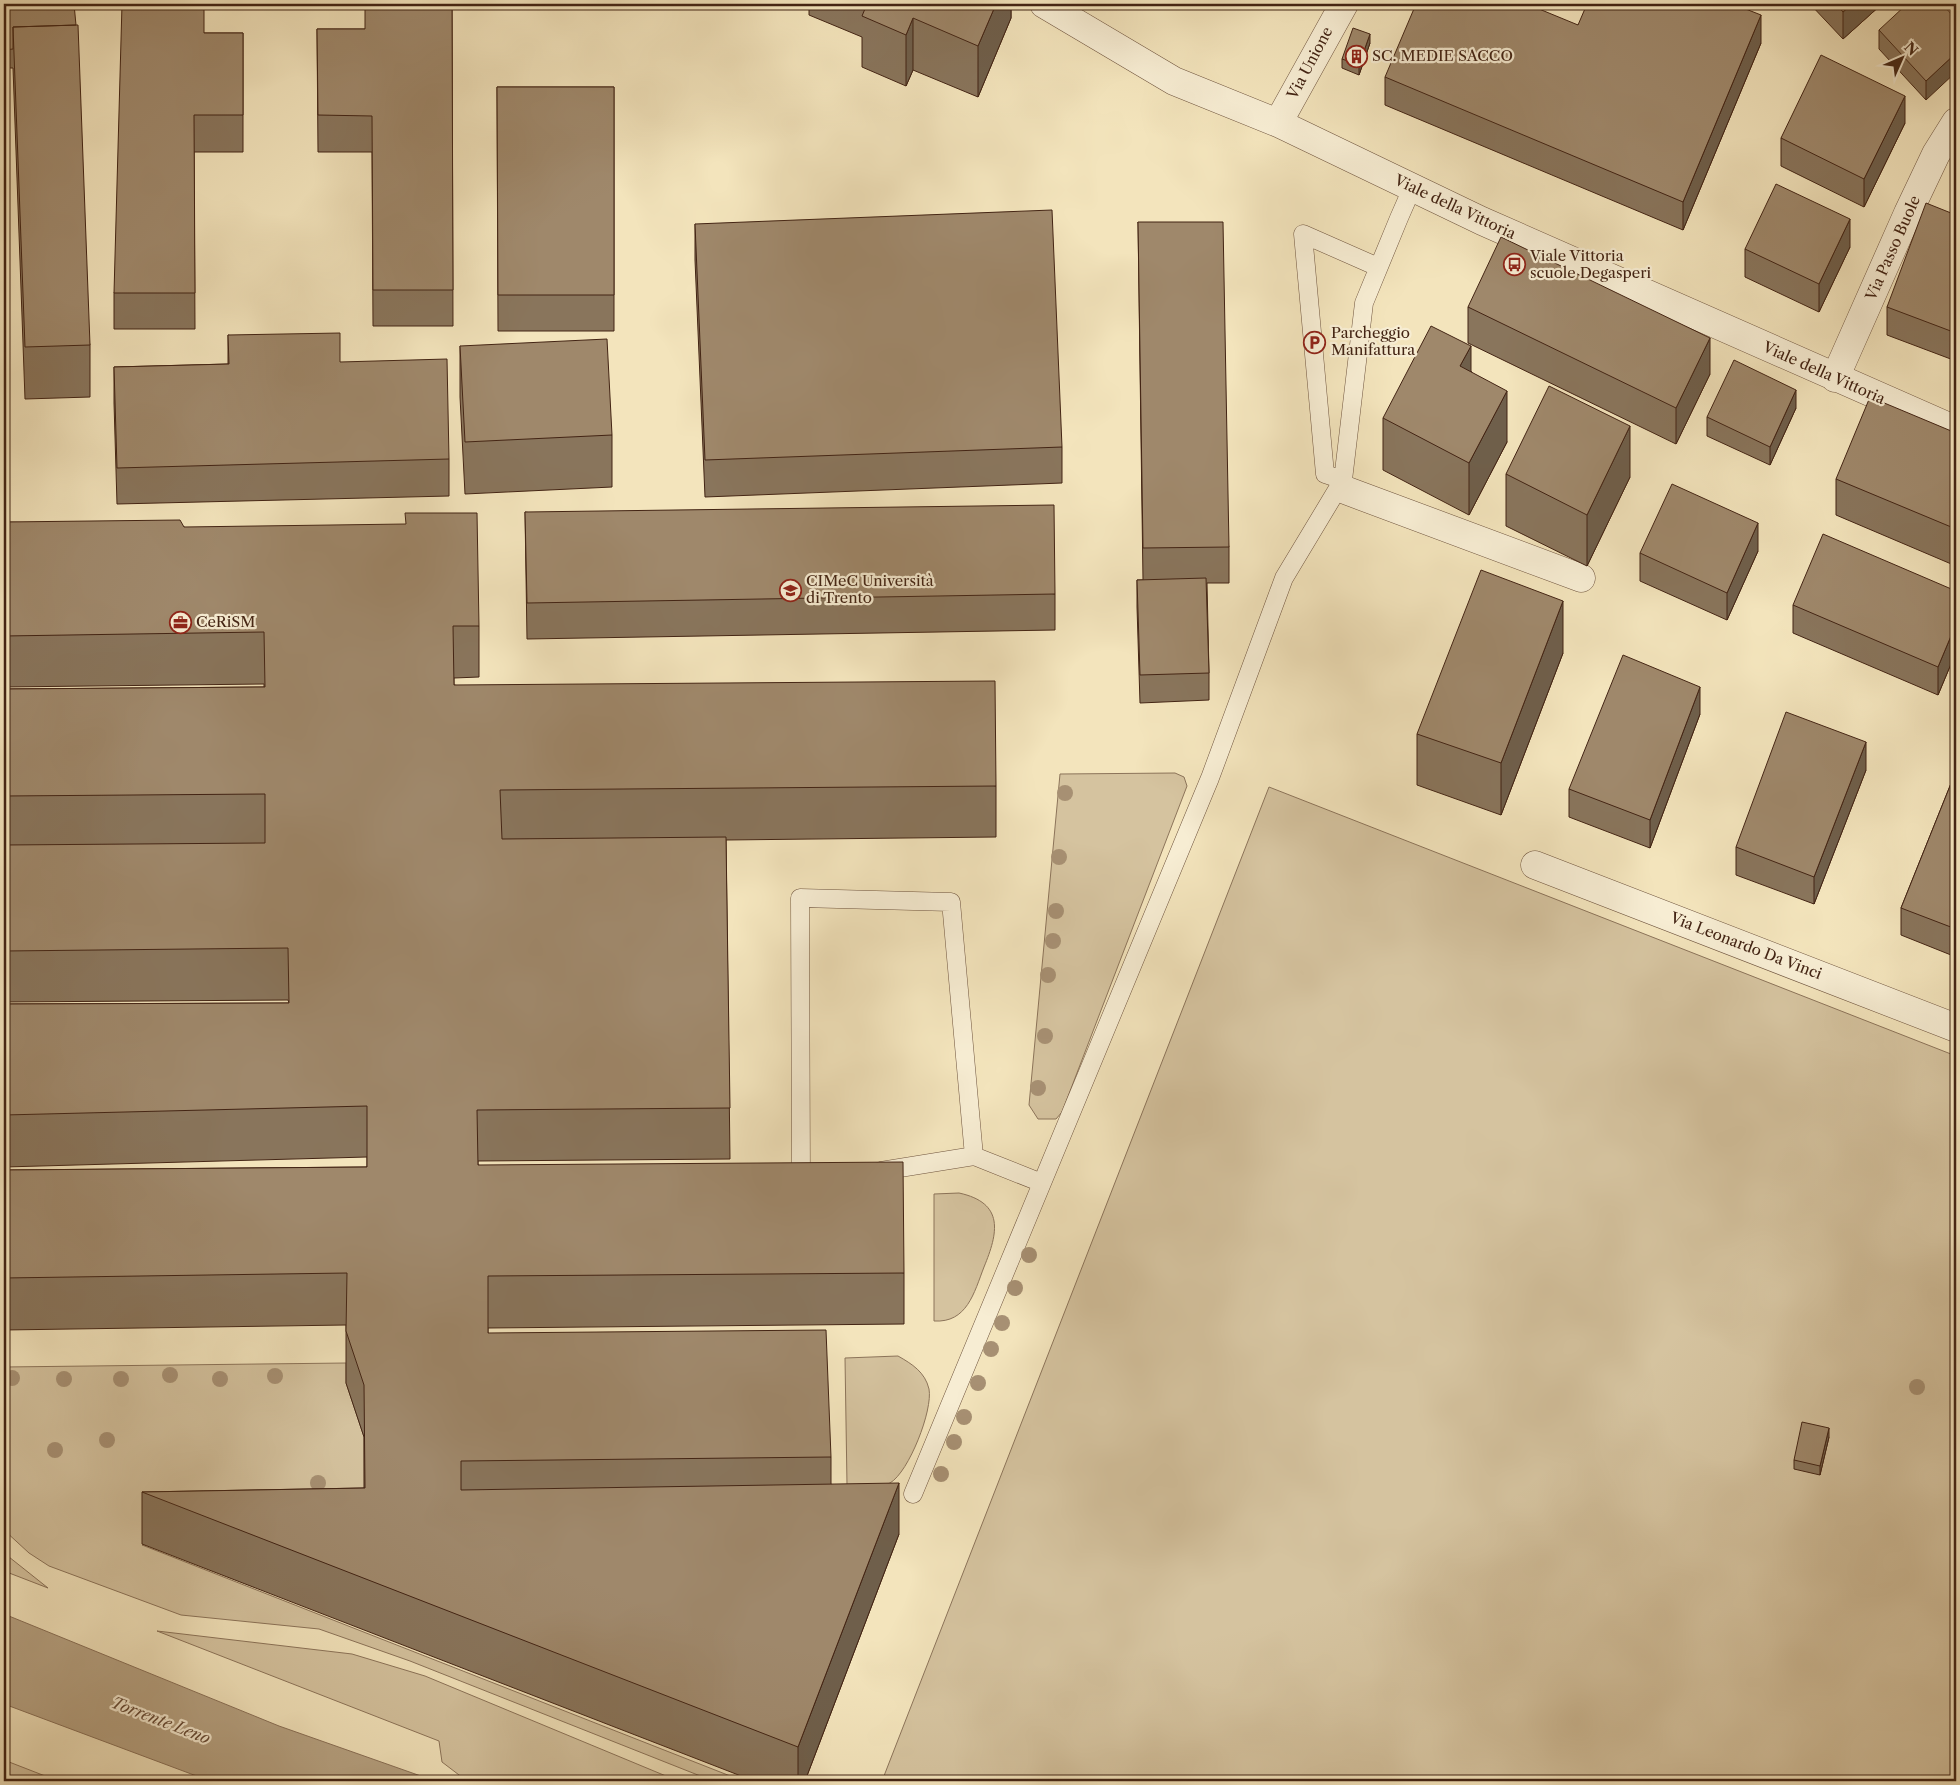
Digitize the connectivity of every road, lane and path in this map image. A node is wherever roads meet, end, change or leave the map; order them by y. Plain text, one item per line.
1 (1044, 4) edge
2 (1344, 4) edge
3 (1956, 122) edge
4 (1278, 123) junction
5 (1414, 186) junction
6 (1378, 267) junction
7 (1835, 378) junction
8 (1956, 430) edge
9 (1344, 485) junction
10 (1582, 578) dead end
11 (1535, 865) dead end
12 (1956, 1028) edge
13 (974, 1156) junction
14 (868, 1173) edge
15 (820, 1180) edge
16 (1042, 1183) junction
17 (913, 1494) dead end

1 - 4 street, Viale della Vittoria
2 - 4 street, Via Unione
3 - 7 street, Via Passo Buole
4 - 5 street, Viale della Vittoria
5 - 6 lane
5 - 7 street, Viale della Vittoria
6 - 9 lane
6 - 9 lane
7 - 8 street, Viale della Vittoria
9 - 10 street
9 - 16 lane
11 - 12 street, Via Leonardo Da Vinci
13 - 14 lane
13 - 15 lane
13 - 16 lane
16 - 17 lane

